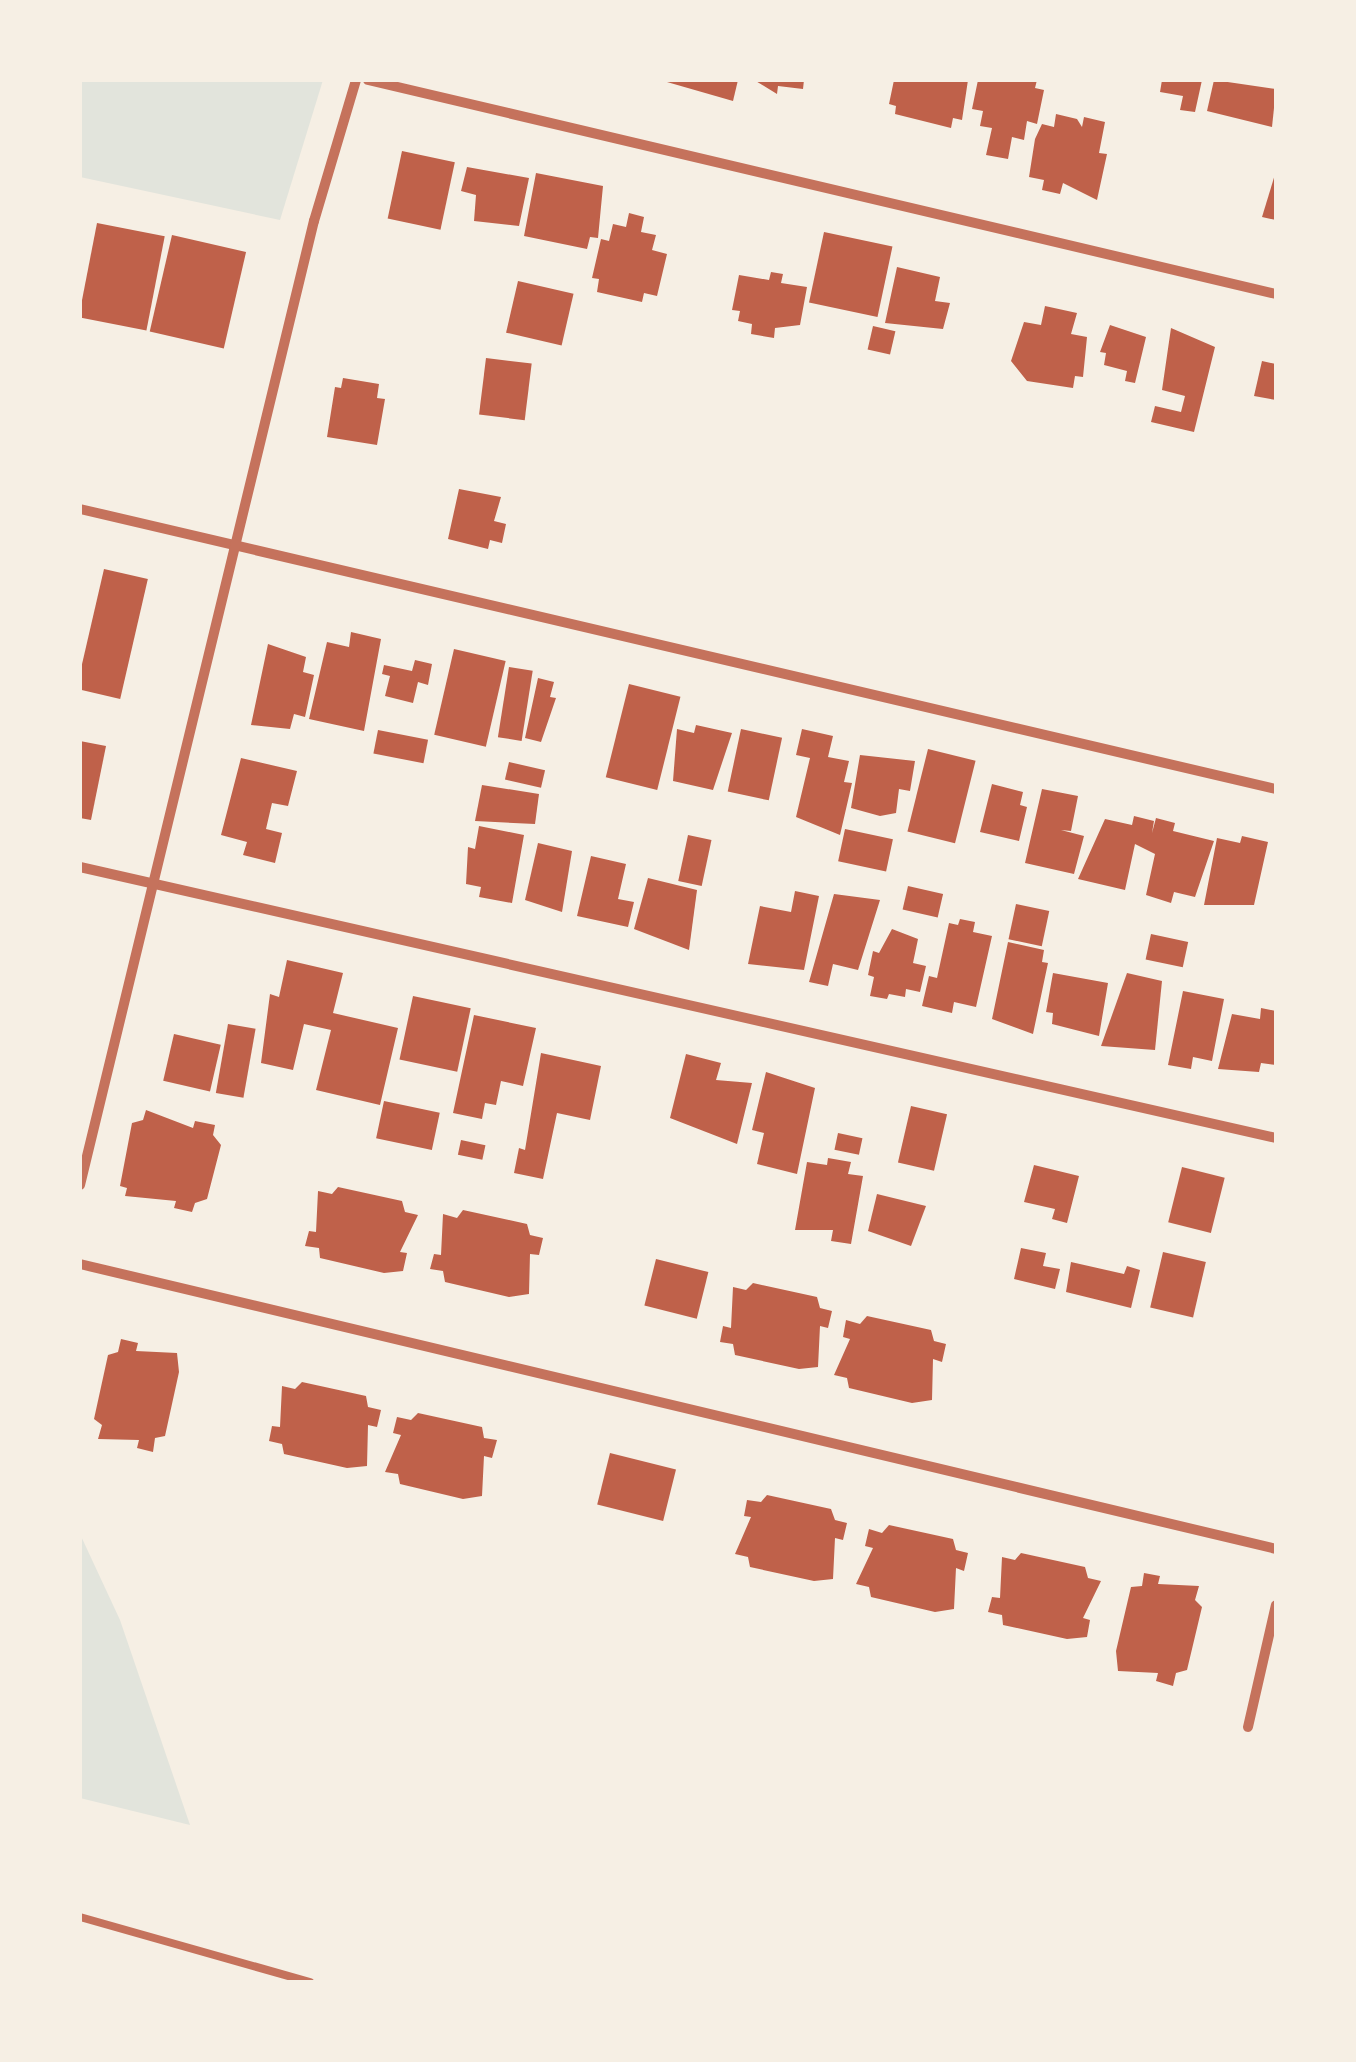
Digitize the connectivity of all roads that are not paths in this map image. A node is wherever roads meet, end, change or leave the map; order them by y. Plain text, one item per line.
1 (356, 80) edge
2 (368, 80) edge
3 (1276, 294) edge
4 (80, 510) edge
5 (234, 546) junction
6 (1276, 789) edge
7 (80, 867) edge
8 (149, 882) junction
9 (1276, 1138) edge
10 (80, 1184) edge
11 (80, 1264) edge
12 (1276, 1549) edge
13 (1276, 1605) edge
14 (1248, 1727) dead end
15 (80, 1917) edge
16 (310, 1982) edge

1 - 5 street
2 - 3 street
4 - 5 street
5 - 6 street
5 - 8 street
7 - 8 street
8 - 9 street
8 - 10 street
11 - 12 street
13 - 14 street
15 - 16 lane

